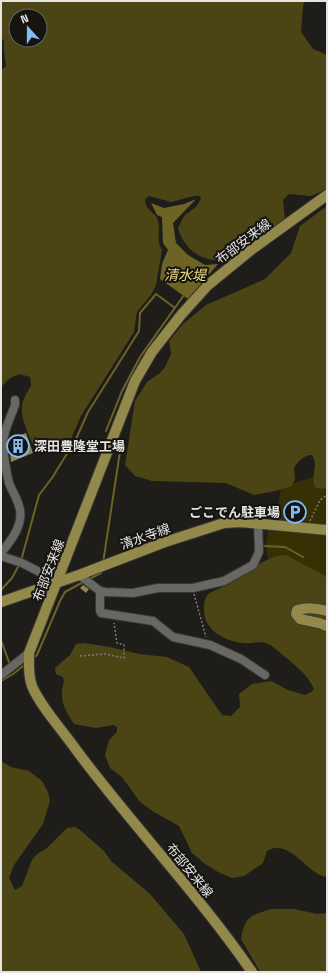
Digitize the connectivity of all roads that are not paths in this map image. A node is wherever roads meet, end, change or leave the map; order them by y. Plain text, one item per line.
1 (327, 195) edge
2 (15, 400) dead end
3 (258, 524) junction
4 (327, 530) edge
5 (1, 554) edge
6 (79, 575) junction
7 (57, 582) junction
8 (100, 591) junction
9 (1, 602) edge
10 (327, 611) edge
11 (327, 626) edge
12 (29, 653) junction
13 (1, 675) edge
14 (265, 675) dead end
15 (252, 972) edge

1 - 7 main road, 布部安来線
2 - 5 street
3 - 4 main road, 清水寺線
3 - 6 main road, 清水寺線
3 - 8 street
5 - 7 street
6 - 7 main road, 清水寺線
6 - 8 street
7 - 9 main road, 清水寺線
7 - 12 main road, 布部安来線
8 - 14 street
10 - 11 main road
12 - 13 street
12 - 15 main road, 布部安来線

